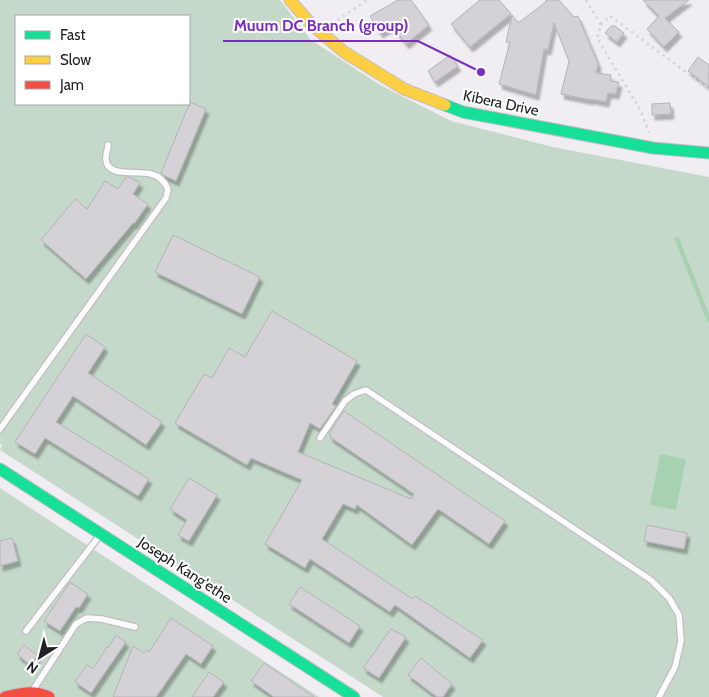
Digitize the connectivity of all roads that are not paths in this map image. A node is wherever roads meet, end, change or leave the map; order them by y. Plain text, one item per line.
1 (290, 0) edge
2 (108, 146) dead end
3 (709, 154) edge
4 (0, 429) edge
5 (320, 438) dead end
6 (0, 469) edge
7 (101, 534) junction
8 (134, 628) dead end
9 (26, 631) dead end
10 (32, 691) junction
11 (5, 697) edge
12 (49, 697) edge
13 (354, 697) edge
14 (659, 697) edge

1 - 3 street, Kibera Drive
2 - 4 lane
5 - 14 lane
6 - 7 street, Joseph Kang'ethe
7 - 9 lane
7 - 13 street, Joseph Kang'ethe
8 - 10 lane
10 - 11 street
10 - 12 street

